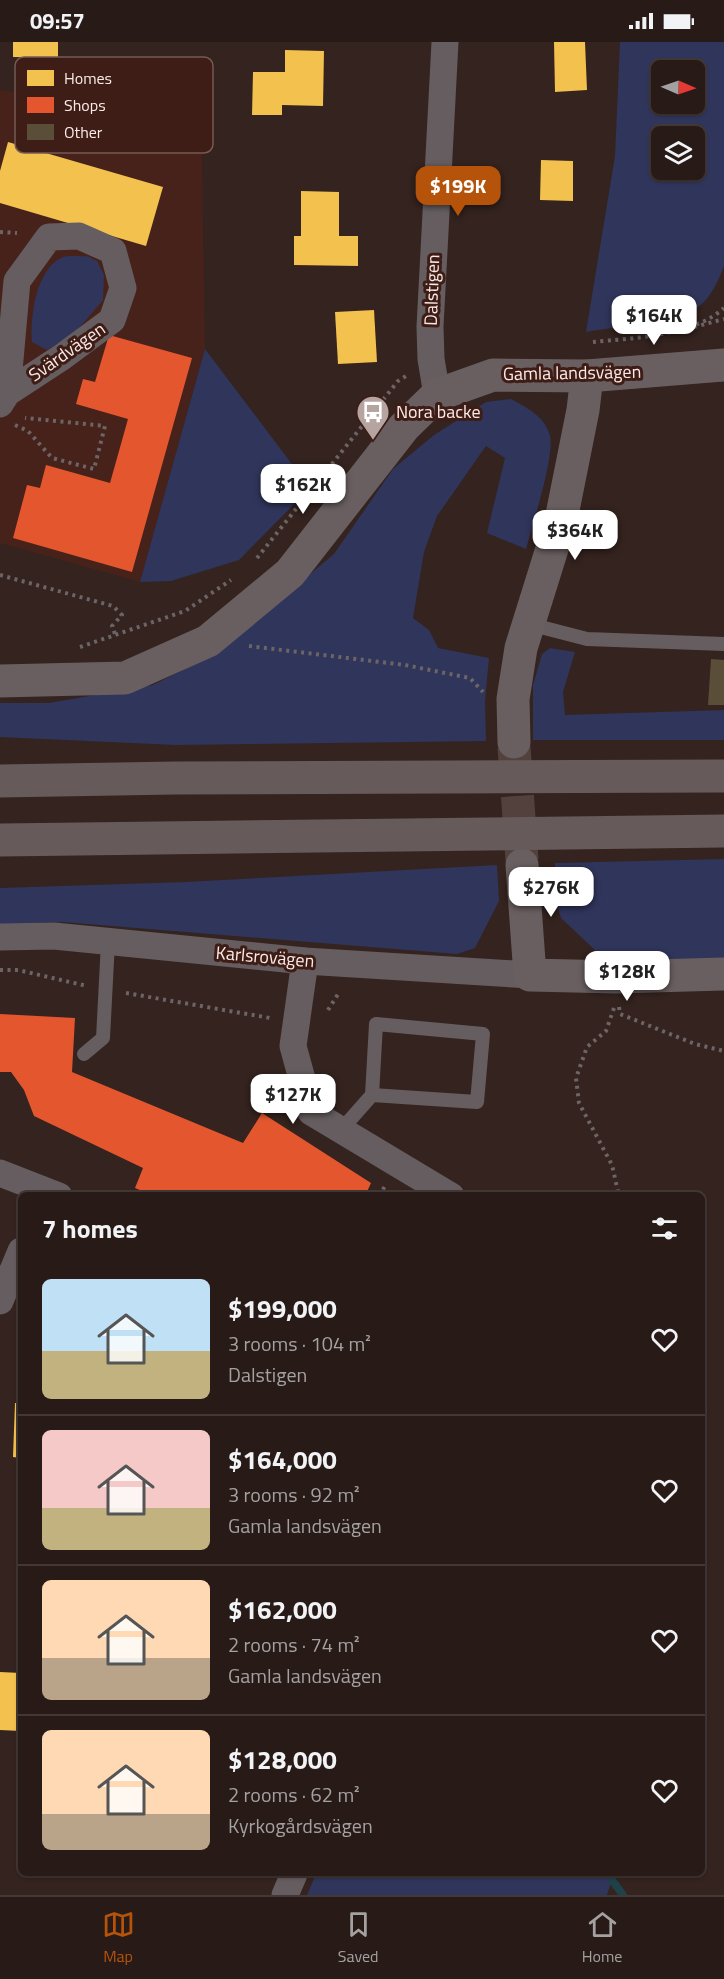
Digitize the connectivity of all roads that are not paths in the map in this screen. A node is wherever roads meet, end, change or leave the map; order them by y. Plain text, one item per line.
1 (444, 42) edge
2 (724, 365) edge
3 (587, 376) junction
4 (437, 395) junction
5 (9, 409) edge
6 (529, 624) junction
7 (724, 644) edge
8 (0, 681) edge
9 (514, 732) tunnel mouth
10 (0, 761) edge
11 (724, 776) edge
12 (175, 778) junction
13 (0, 781) edge
14 (724, 831) edge
15 (0, 840) edge
16 (522, 865) tunnel mouth
17 (0, 937) edge
18 (108, 942) junction
19 (305, 961) junction
20 (724, 974) edge
21 (530, 975) junction
22 (84, 1054) dead end
23 (372, 1095) junction
24 (341, 1130) junction
25 (0, 1173) edge
26 (45, 1192) edge
27 (444, 1192) edge
28 (18, 1258) edge
29 (0, 1301) edge
30 (293, 1876) edge
31 (285, 1895) edge

1 - 4 street, Dalstigen
2 - 3 street, Gamla landsvägen
3 - 4 street, Gamla landsvägen
3 - 6 street
4 - 8 street, Gamla landsvägen
5 - 5 street, Svärdvägen
6 - 7 lane
6 - 9 street
10 - 12 highway
11 - 12 highway
12 - 13 highway
14 - 15 highway
16 - 21 street
17 - 18 street, Karlsrovägen
18 - 19 street, Karlsrovägen
18 - 22 lane
19 - 21 street, Karlsrovägen
19 - 24 street
20 - 21 street
23 - 23 lane
23 - 24 lane
24 - 27 street
25 - 26 street
28 - 29 street
30 - 31 street

